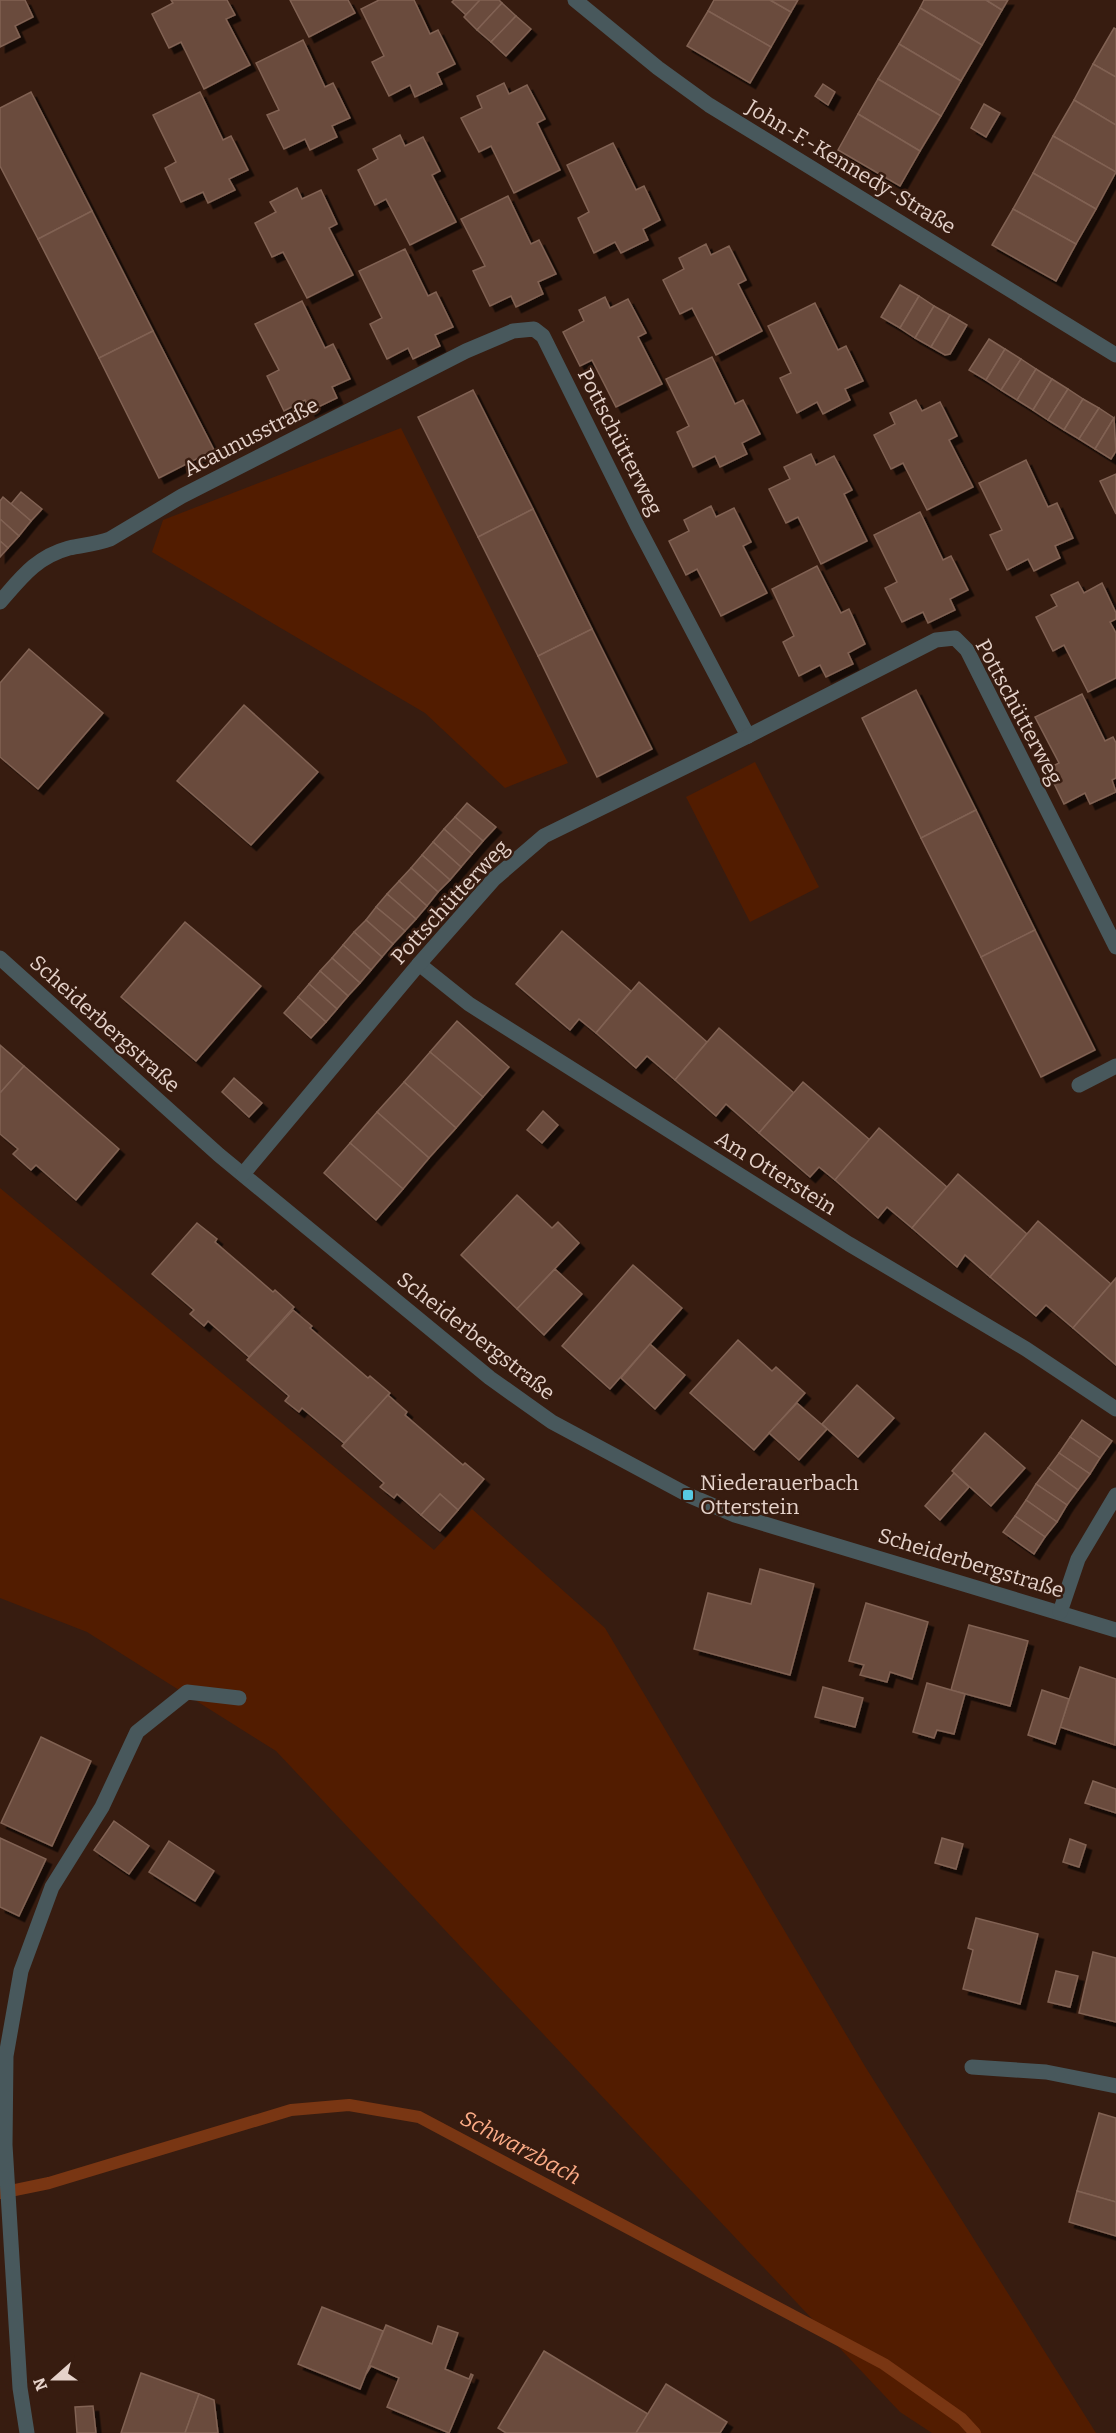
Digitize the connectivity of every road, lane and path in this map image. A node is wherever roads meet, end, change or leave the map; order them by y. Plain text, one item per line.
1 (575, 0) edge
2 (534, 329) joint
3 (1116, 355) edge
4 (0, 602) edge
5 (748, 736) junction
6 (1116, 947) edge
7 (0, 958) edge
8 (419, 964) junction
9 (1116, 1066) edge
10 (1079, 1085) dead end
11 (243, 1174) junction
12 (1116, 1409) edge
13 (1116, 1495) edge
14 (1060, 1612) junction
15 (1116, 1630) edge
16 (239, 1698) dead end
17 (972, 2067) dead end
18 (1116, 2086) edge
19 (27, 2433) edge

1 - 3 street, John-F.-Kennedy-Straße
2 - 4 street, Acaunusstraße
2 - 5 street, Pottschütterweg
5 - 6 street, Pottschütterweg
5 - 8 street, Pottschütterweg
7 - 11 street, Scheiderbergstraße
8 - 11 street, Pottschütterweg
8 - 12 street, Am Otterstein
9 - 10 street
11 - 14 street, Scheiderbergstraße
13 - 14 street
14 - 15 street, Scheiderbergstraße
16 - 19 street
17 - 18 street

